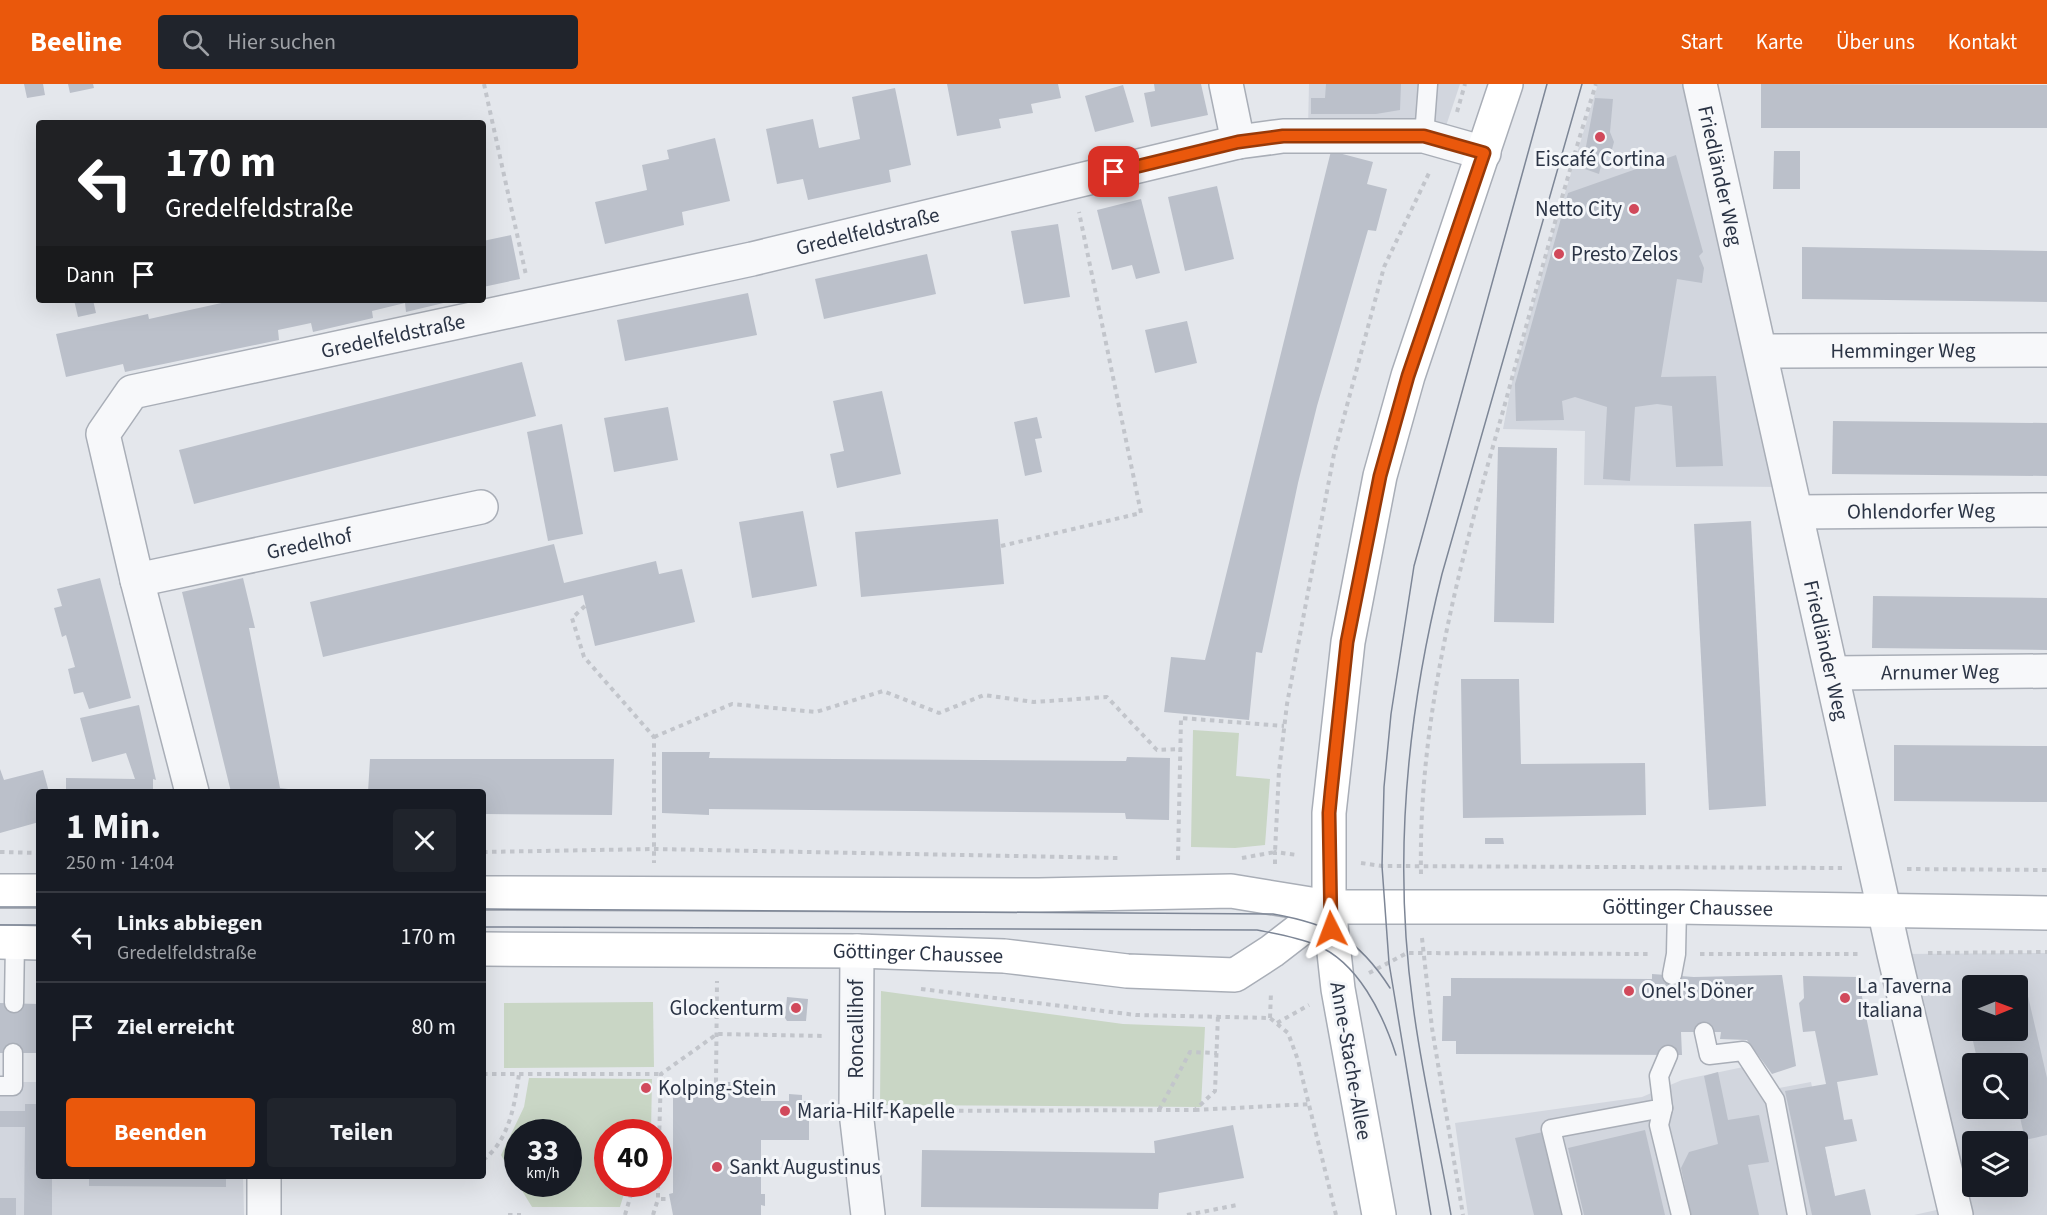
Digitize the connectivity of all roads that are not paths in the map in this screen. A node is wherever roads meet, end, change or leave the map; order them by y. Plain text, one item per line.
1 (1226, 84) edge
2 (1428, 84) edge
3 (1506, 84) edge
4 (1700, 84) edge
5 (1434, 138) junction
6 (1238, 142) junction
7 (1484, 153) junction
8 (2047, 350) edge
9 (1761, 351) junction
10 (481, 507) dead end
11 (2047, 510) edge
12 (1797, 512) junction
13 (137, 580) junction
14 (2047, 671) edge
15 (1832, 673) junction
16 (191, 789) edge
17 (0, 891) edge
18 (36, 891) edge
19 (486, 893) edge
20 (1329, 907) junction
21 (1677, 907) junction
22 (1885, 911) junction
23 (2047, 914) edge
24 (18, 942) edge
25 (486, 949) edge
26 (857, 951) junction
27 (1672, 975) dead end
28 (14, 1004) dead end
29 (1704, 1032) dead end
30 (14, 1053) dead end
31 (1668, 1055) dead end
32 (0, 1086) edge
33 (1663, 1108) junction
34 (264, 1179) edge
35 (264, 1215) edge
36 (868, 1215) edge
37 (1379, 1215) edge
38 (1572, 1215) edge
39 (1681, 1215) edge
40 (1797, 1215) edge
41 (1956, 1215) edge

1 - 6 street
2 - 5 lane
3 - 7 street, Anne-Stache-Allee
4 - 9 street, Friedländer Weg
5 - 6 street, Gredelfeldstraße
5 - 7 street, Gredelfeldstraße
6 - 13 street, Gredelfeldstraße
7 - 20 street, Anne-Stache-Allee
8 - 9 street, Hemminger Weg
9 - 12 street, Friedländer Weg
10 - 13 street, Gredelhof
11 - 12 street, Ohlendorfer Weg
12 - 15 street, Friedländer Weg
13 - 16 street, Gredelfeldstraße
14 - 15 street, Arnumer Weg
15 - 22 street, Friedländer Weg
17 - 18 street
19 - 20 street, Göttinger Chaussee
20 - 21 street, Göttinger Chaussee
20 - 26 street, Göttinger Chaussee
20 - 37 street, Anne-Stache-Allee
21 - 22 street, Göttinger Chaussee
21 - 27 lane
22 - 23 street, Göttinger Chaussee
22 - 41 street, Friedländer Weg
24 - 28 lane
25 - 26 street, Göttinger Chaussee
26 - 36 street, Roncallihof
29 - 40 lane
30 - 32 lane
31 - 33 lane
33 - 38 lane
33 - 39 lane
34 - 35 street

